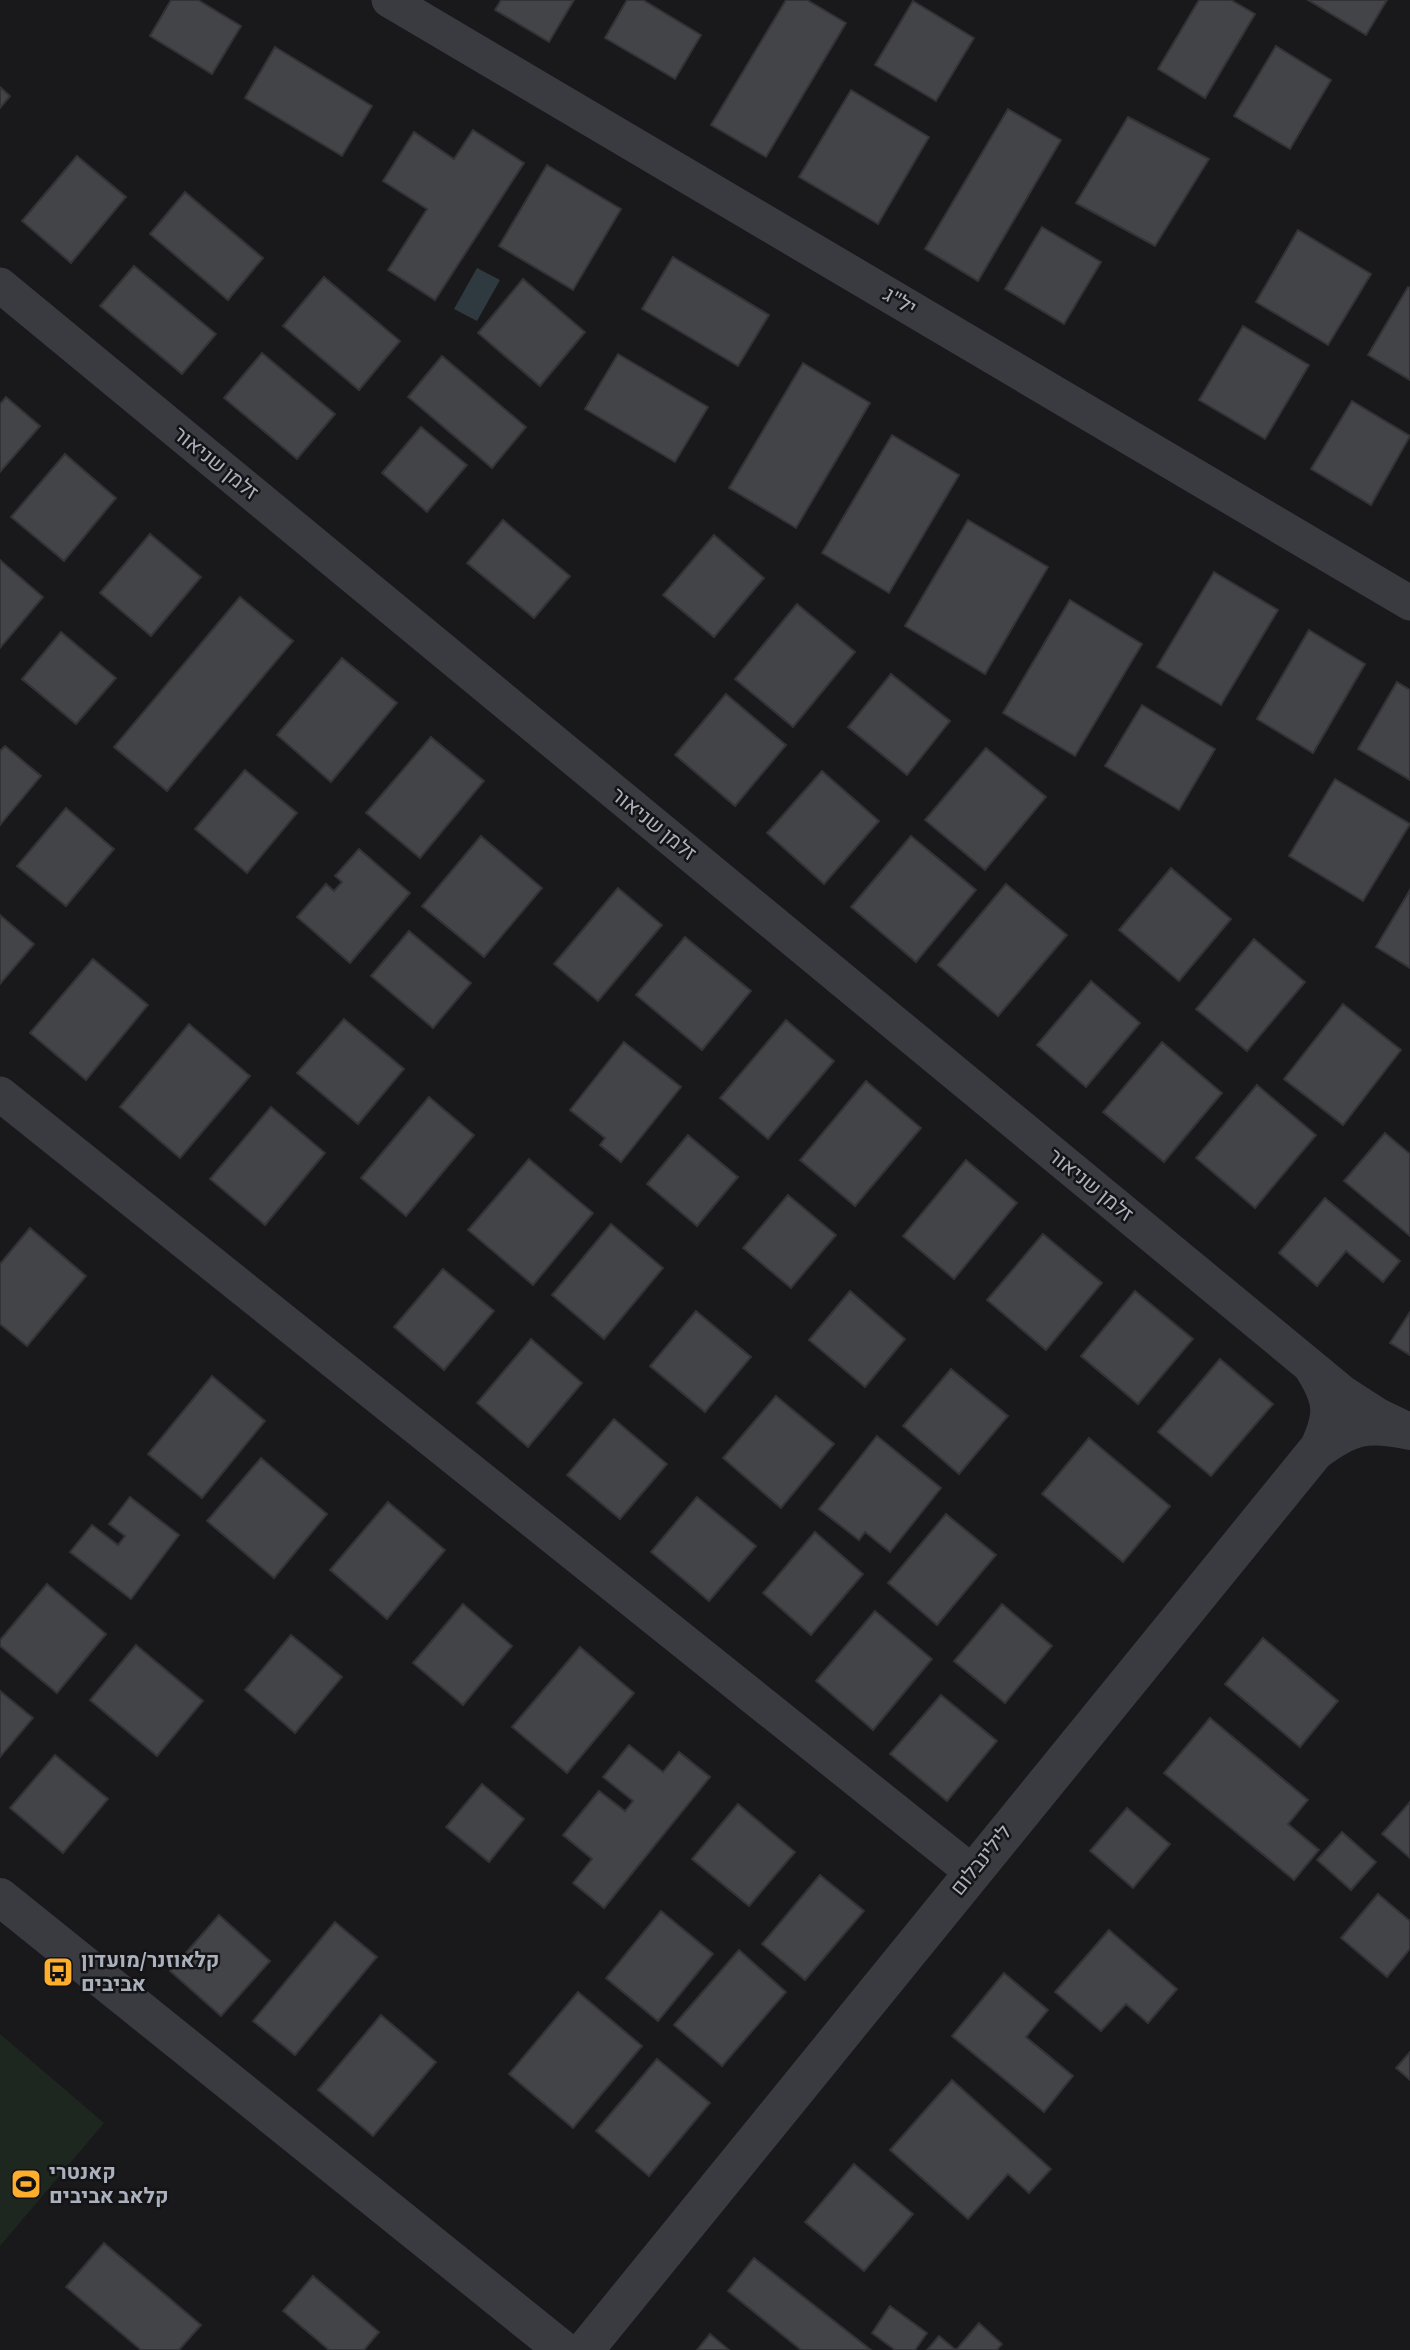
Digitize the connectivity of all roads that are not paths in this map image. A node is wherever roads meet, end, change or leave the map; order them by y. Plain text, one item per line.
1 (389, 0) edge
2 (0, 285) edge
3 (1410, 603) edge
4 (0, 1094) edge
5 (1308, 1363) junction
6 (1409, 1430) edge
7 (1315, 1452) junction
8 (972, 1872) junction
9 (0, 1897) edge
10 (563, 2350) edge
11 (585, 2350) edge

1 - 3 street, יל"ג
2 - 5 street, זלמן שניאור
4 - 8 street
5 - 6 street, זלמן שניאור
5 - 7 street, זלמן שניאור
6 - 7 street, לילינבלום
7 - 8 street, לילינבלום
8 - 11 street, לילינבלום
9 - 10 street

